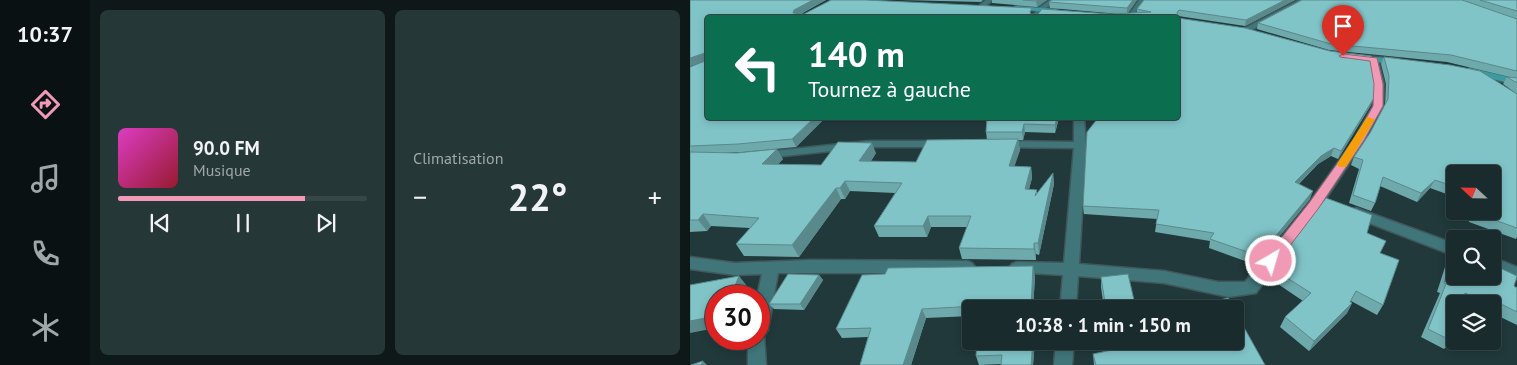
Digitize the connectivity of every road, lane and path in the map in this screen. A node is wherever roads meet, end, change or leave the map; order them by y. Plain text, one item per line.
1 (1054, 0) edge
2 (1142, 0) edge
3 (1298, 0) edge
4 (991, 3) edge
5 (972, 6) edge
6 (1011, 8) edge
7 (1039, 10) junction
8 (1067, 12) edge
9 (1036, 15) edge
10 (1134, 15) edge
11 (1235, 29) edge
12 (1245, 30) junction
13 (1261, 36) edge
14 (1346, 56) edge
15 (1374, 60) junction
16 (1410, 63) edge
17 (1457, 69) edge
18 (1476, 72) junction
19 (1517, 82) edge
20 (1496, 87) edge
21 (1079, 120) edge
22 (957, 144) edge
23 (994, 144) edge
24 (1080, 145) junction
25 (752, 157) edge
26 (1318, 199) junction
27 (1446, 247) edge
28 (690, 263) edge
29 (981, 267) edge
30 (1501, 267) edge
31 (771, 268) junction
32 (1001, 268) edge
33 (1071, 268) junction
34 (1517, 274) edge
35 (768, 285) edge
36 (1069, 300) edge
37 (757, 350) edge
38 (1064, 350) edge
39 (757, 365) edge
40 (1063, 365) edge

1 - 7 street
2 - 10 street
3 - 12 street
4 - 5 main road
6 - 7 main road
7 - 8 main road
7 - 9 street
11 - 12 main road
12 - 13 main road
14 - 15 main road
15 - 16 main road
15 - 26 street
17 - 18 main road
18 - 19 main road
18 - 20 street
21 - 24 street
22 - 25 street
23 - 24 street
24 - 33 street
26 - 27 street
26 - 33 street
28 - 31 street
29 - 31 street
30 - 34 street
31 - 35 street
32 - 33 street
33 - 36 street
37 - 39 street
38 - 40 street

